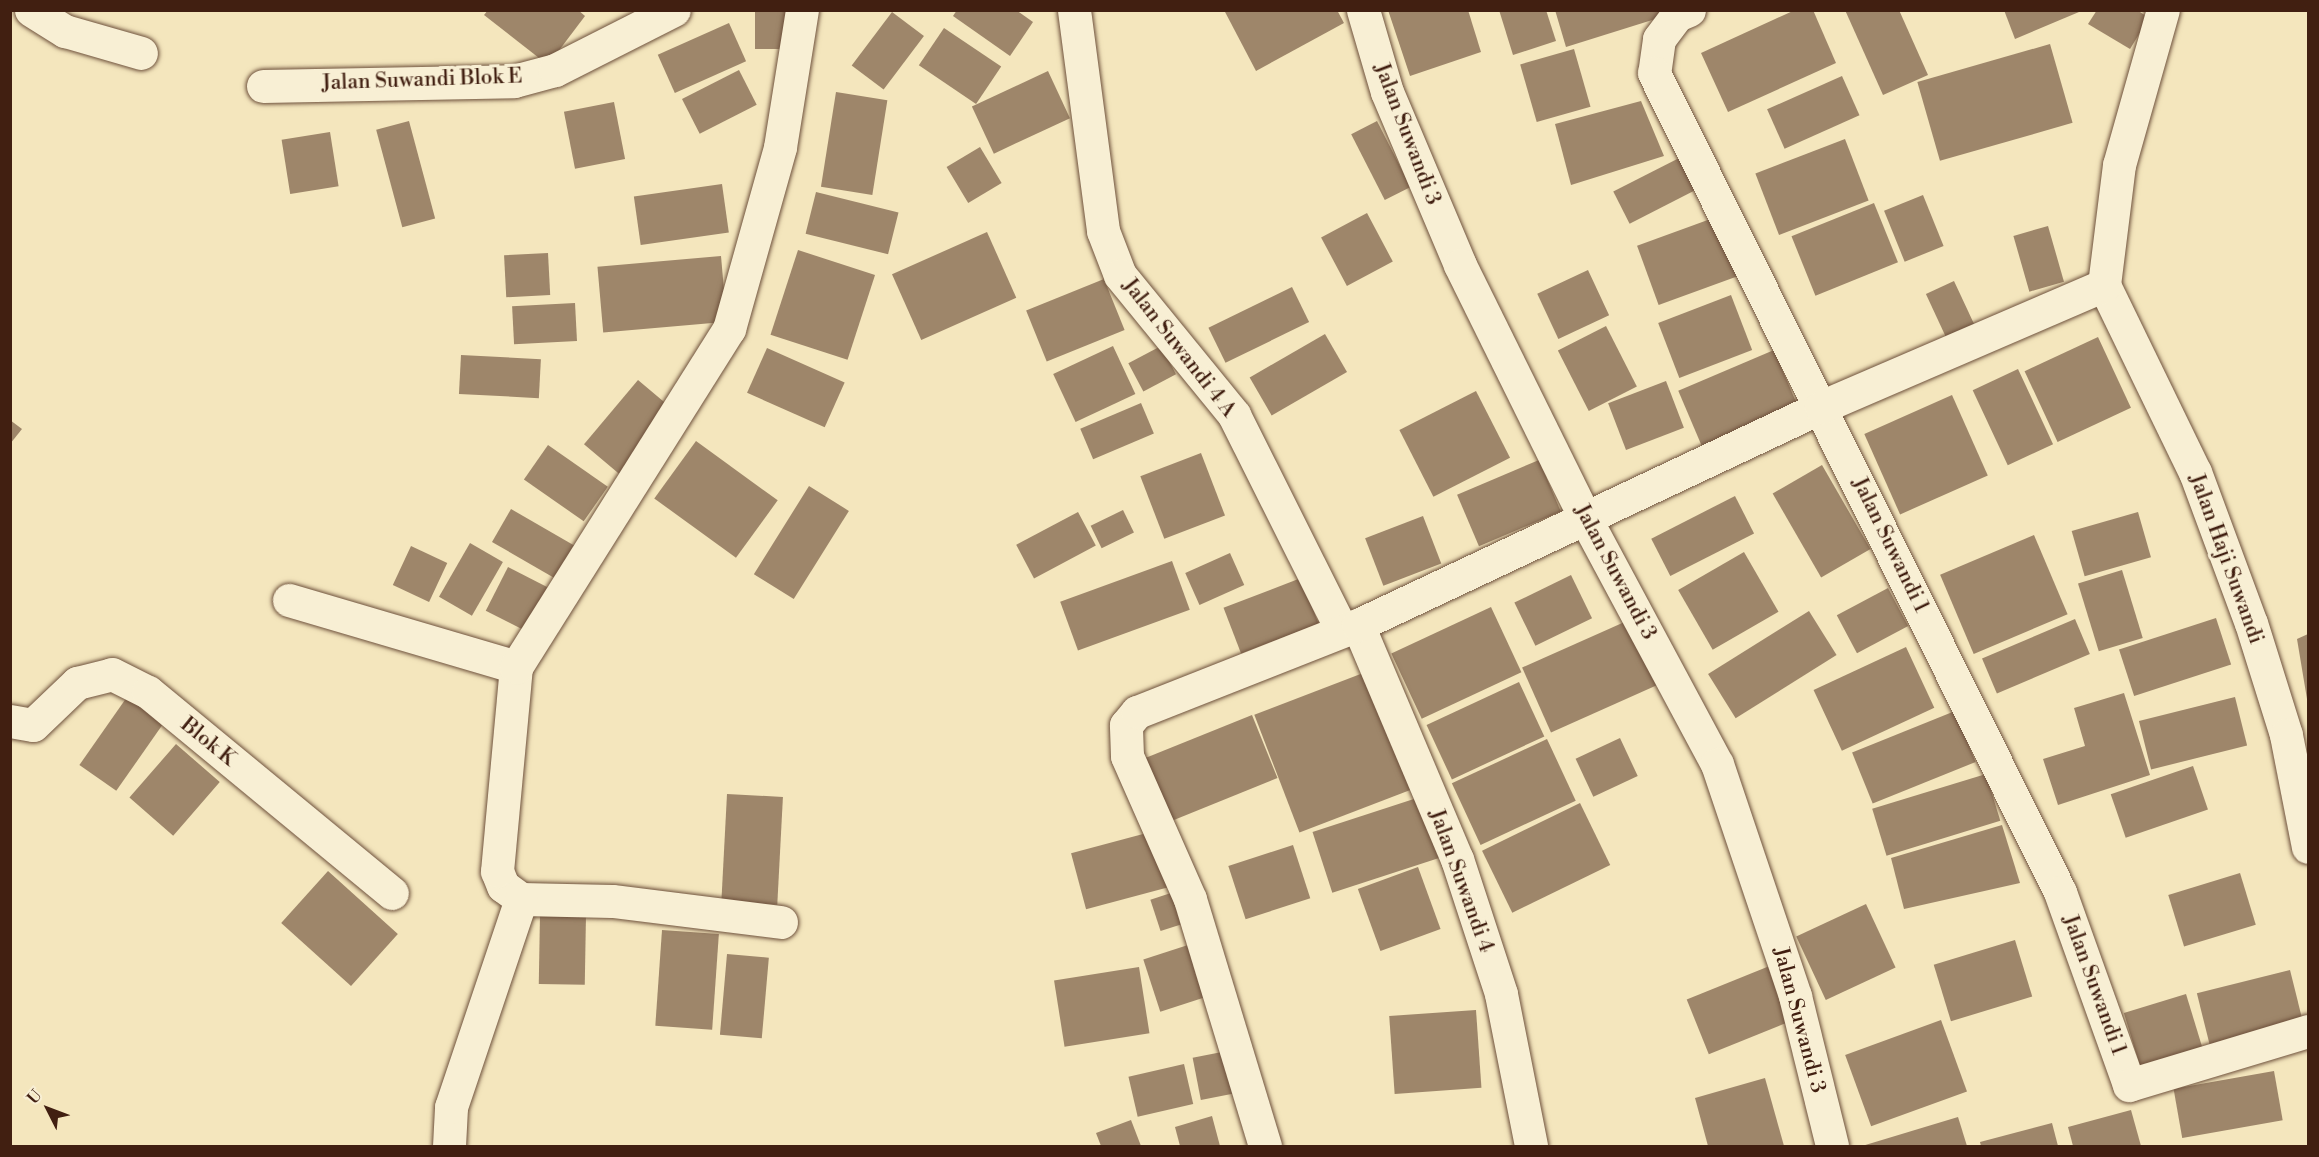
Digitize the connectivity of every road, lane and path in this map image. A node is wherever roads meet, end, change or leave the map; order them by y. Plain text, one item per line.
1 (31, 10) edge
2 (674, 10) edge
3 (802, 10) edge
4 (1074, 10) edge
5 (1363, 10) edge
6 (2163, 10) edge
7 (1683, 13) edge
8 (141, 53) dead end
9 (263, 86) dead end
10 (2104, 285) junction
11 (1821, 406) junction
12 (1584, 516) junction
13 (289, 600) dead end
14 (1350, 627) junction
15 (516, 667) junction
16 (10, 721) edge
17 (2308, 847) edge
18 (392, 893) dead end
19 (521, 899) junction
20 (781, 922) dead end
21 (2308, 1031) edge
22 (449, 1146) edge
23 (1265, 1146) edge
24 (1531, 1146) edge
25 (1832, 1146) edge

1 - 8 street
2 - 9 street, Jalan Suwandi Blok E
3 - 15 street
4 - 14 street, Jalan Suwandi 4 A
5 - 12 street, Jalan Suwandi 3
6 - 10 street
7 - 11 street, Jalan Suwandi 1
10 - 11 street
10 - 17 street, Jalan Haji Suwandi
11 - 12 street
11 - 21 street, Jalan Suwandi 1
12 - 14 street
12 - 25 street, Jalan Suwandi 3
13 - 15 street
14 - 23 street
14 - 24 street, Jalan Suwandi 4
15 - 19 street
16 - 18 street, Blok K
19 - 20 street
19 - 22 street

